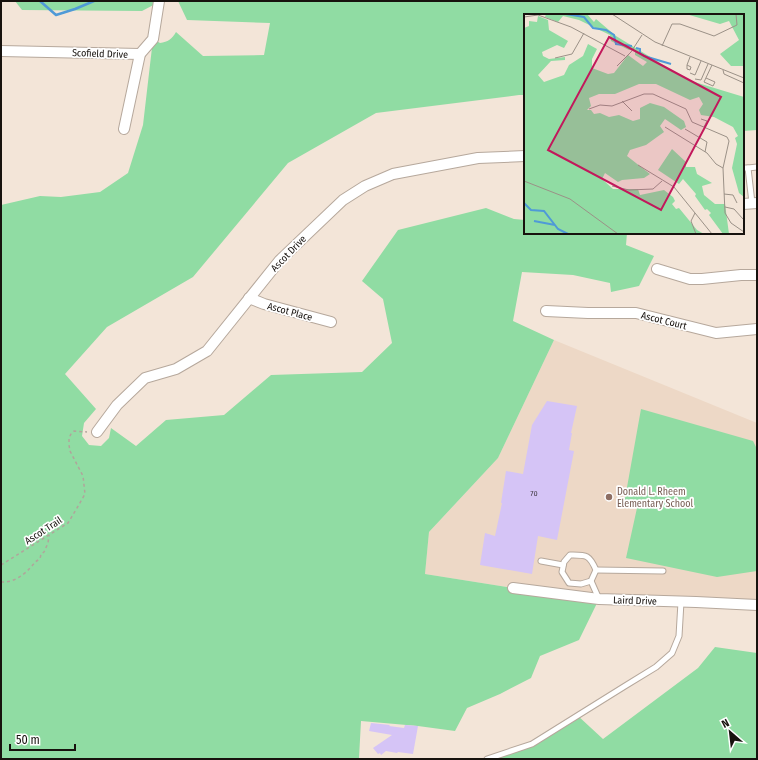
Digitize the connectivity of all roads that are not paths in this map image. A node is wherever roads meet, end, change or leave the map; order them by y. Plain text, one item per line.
1 (159, 1) edge
2 (1, 51) edge
3 (140, 54) junction
4 (124, 129) dead end
5 (524, 156) edge
6 (757, 167) edge
7 (746, 168) edge
8 (751, 203) edge
9 (657, 269) dead end
10 (757, 275) edge
11 (249, 298) junction
12 (546, 311) dead end
13 (331, 322) dead end
14 (757, 329) edge
15 (98, 432) road end
16 (541, 561) dead end
17 (563, 565) junction
18 (596, 570) junction
19 (663, 571) dead end
20 (591, 581) junction
21 (513, 588) dead end
22 (599, 599) junction
23 (682, 602) junction
24 (757, 606) edge
25 (486, 759) edge

1 - 3 street, Scofield Drive
2 - 3 street, Scofield Drive
3 - 4 street
5 - 11 street, Ascot Drive
6 - 7 lane
7 - 8 lane
9 - 10 street
11 - 13 street, Ascot Place
11 - 15 street, Ascot Drive
12 - 14 street, Ascot Court
16 - 17 lane
17 - 18 lane
17 - 20 lane
18 - 19 lane
18 - 20 lane
20 - 22 lane
21 - 22 street, Laird Drive
22 - 23 street, Laird Drive
23 - 24 street, Laird Drive
23 - 25 lane

